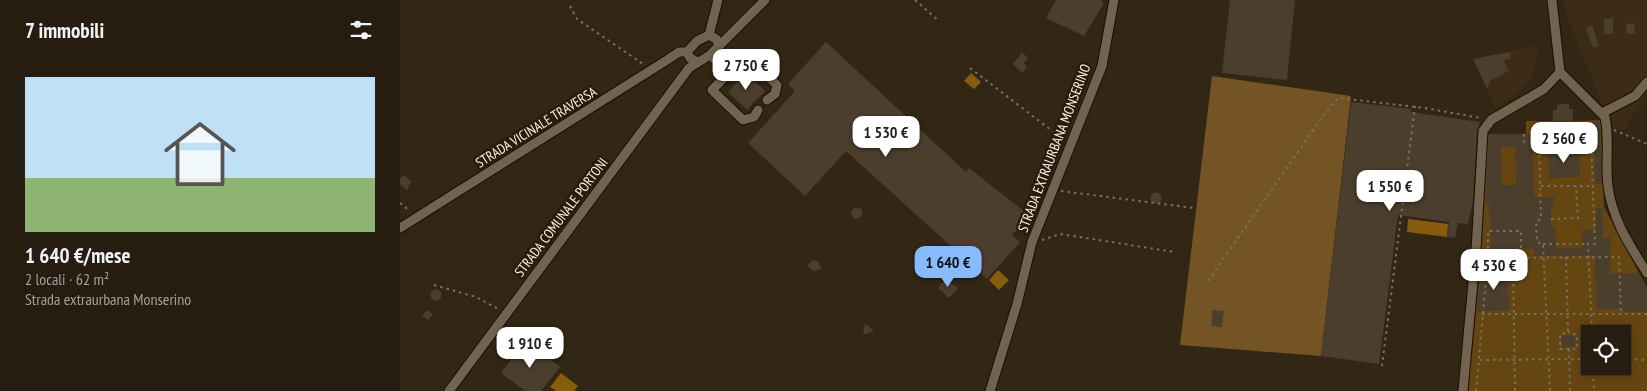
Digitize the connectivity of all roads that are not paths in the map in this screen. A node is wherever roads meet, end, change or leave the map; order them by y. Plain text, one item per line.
1 (718, 0) edge
2 (1114, 0) edge
3 (1552, 0) edge
4 (762, 3) edge
5 (709, 34) junction
6 (719, 45) junction
7 (687, 52) junction
8 (710, 55) junction
9 (697, 62) junction
10 (1560, 72) junction
11 (729, 73) junction
12 (1647, 82) edge
13 (767, 100) dead end
14 (758, 110) dead end
15 (1602, 113) junction
16 (400, 228) edge
17 (1647, 273) edge
18 (448, 391) edge
19 (990, 391) edge
20 (1463, 391) edge

1 - 5 street
2 - 19 street, STRADA EXTRAURBANA MONSERINO
3 - 10 street
4 - 6 street, STRADA COMUNALE PORTONI
5 - 6 street
5 - 7 street, STRADA VICINALE TRAVERSA
6 - 8 street, STRADA COMUNALE PORTONI
7 - 9 street
7 - 16 street, STRADA VICINALE TRAVERSA
8 - 9 street, STRADA COMUNALE PORTONI
8 - 11 street
9 - 18 street, STRADA COMUNALE PORTONI
10 - 15 street
10 - 20 street
11 - 13 street
11 - 14 street
12 - 15 street
15 - 17 street

